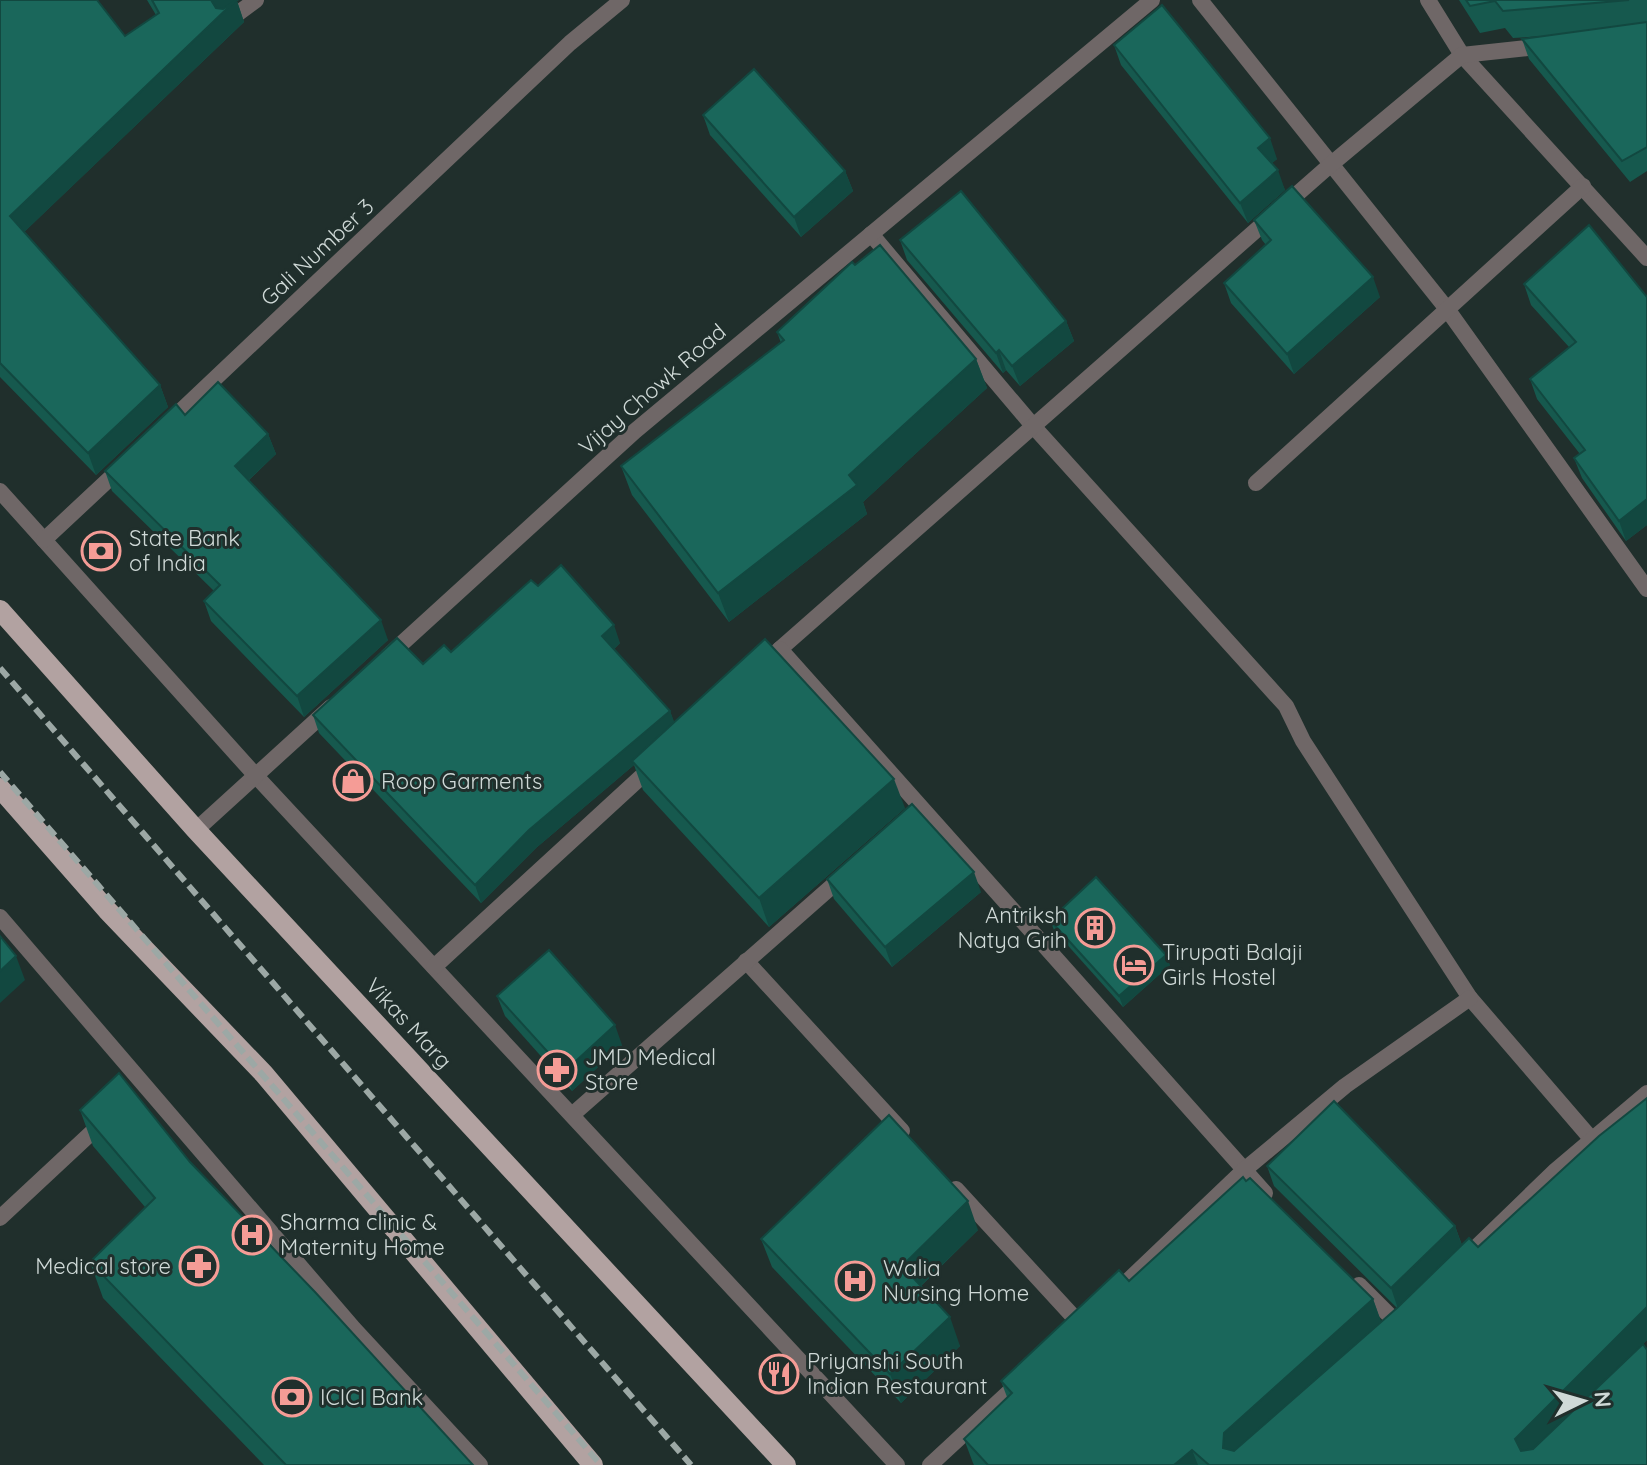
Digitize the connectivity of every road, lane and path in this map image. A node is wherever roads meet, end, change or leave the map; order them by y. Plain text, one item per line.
1 (256, 0) edge
2 (622, 0) edge
3 (1152, 0) edge
4 (1200, 0) edge
5 (1428, 0) edge
6 (229, 20) edge
7 (1570, 43) edge
8 (1462, 55) junction
9 (1329, 166) junction
10 (1583, 186) junction
11 (871, 234) junction
12 (1647, 258) edge
13 (1447, 309) junction
14 (1034, 427) junction
15 (159, 432) edge
16 (136, 453) edge
17 (1256, 483) dead end
18 (0, 491) edge
19 (44, 540) junction
20 (1647, 589) edge
21 (0, 610) edge
22 (780, 649) junction
23 (375, 668) edge
24 (746, 681) edge
25 (339, 700) edge
26 (665, 755) edge
27 (256, 776) junction
28 (0, 788) edge
29 (196, 830) junction
30 (862, 860) edge
31 (0, 917) edge
32 (746, 961) junction
33 (434, 967) junction
34 (1470, 998) junction
35 (1647, 1093) edge
36 (132, 1094) junction
37 (572, 1115) junction
38 (1594, 1142) junction
39 (919, 1149) edge
40 (1243, 1171) junction
41 (941, 1172) edge
42 (1276, 1204) edge
43 (0, 1218) edge
44 (1342, 1269) edge
45 (1454, 1269) edge
46 (1398, 1323) edge
47 (1035, 1368) edge
48 (480, 1465) edge
49 (593, 1465) edge
50 (786, 1465) edge
51 (897, 1465) edge
52 (930, 1465) edge

1 - 6 street
2 - 15 street, Gali Number 3
3 - 11 street, Vijay Chowk Road
4 - 9 street
5 - 8 street
7 - 8 street
8 - 9 street
8 - 10 street
9 - 13 street
9 - 14 street
10 - 12 street
10 - 13 street
11 - 14 street
11 - 23 street, Vijay Chowk Road
13 - 17 street
13 - 20 street
14 - 22 street
14 - 34 street
16 - 19 street
18 - 19 street
19 - 27 street
21 - 29 main road, Vikas Marg
22 - 24 street
22 - 40 street
25 - 27 street
26 - 33 street
27 - 29 street
27 - 33 street
28 - 49 main road
29 - 50 main road, Vikas Marg
30 - 32 street
31 - 36 street
32 - 37 street
32 - 39 street
33 - 37 street
34 - 38 street
34 - 40 street
35 - 38 street
36 - 43 street
36 - 48 street
37 - 51 street
38 - 45 street
40 - 41 street
40 - 42 street
44 - 46 street
47 - 52 street

